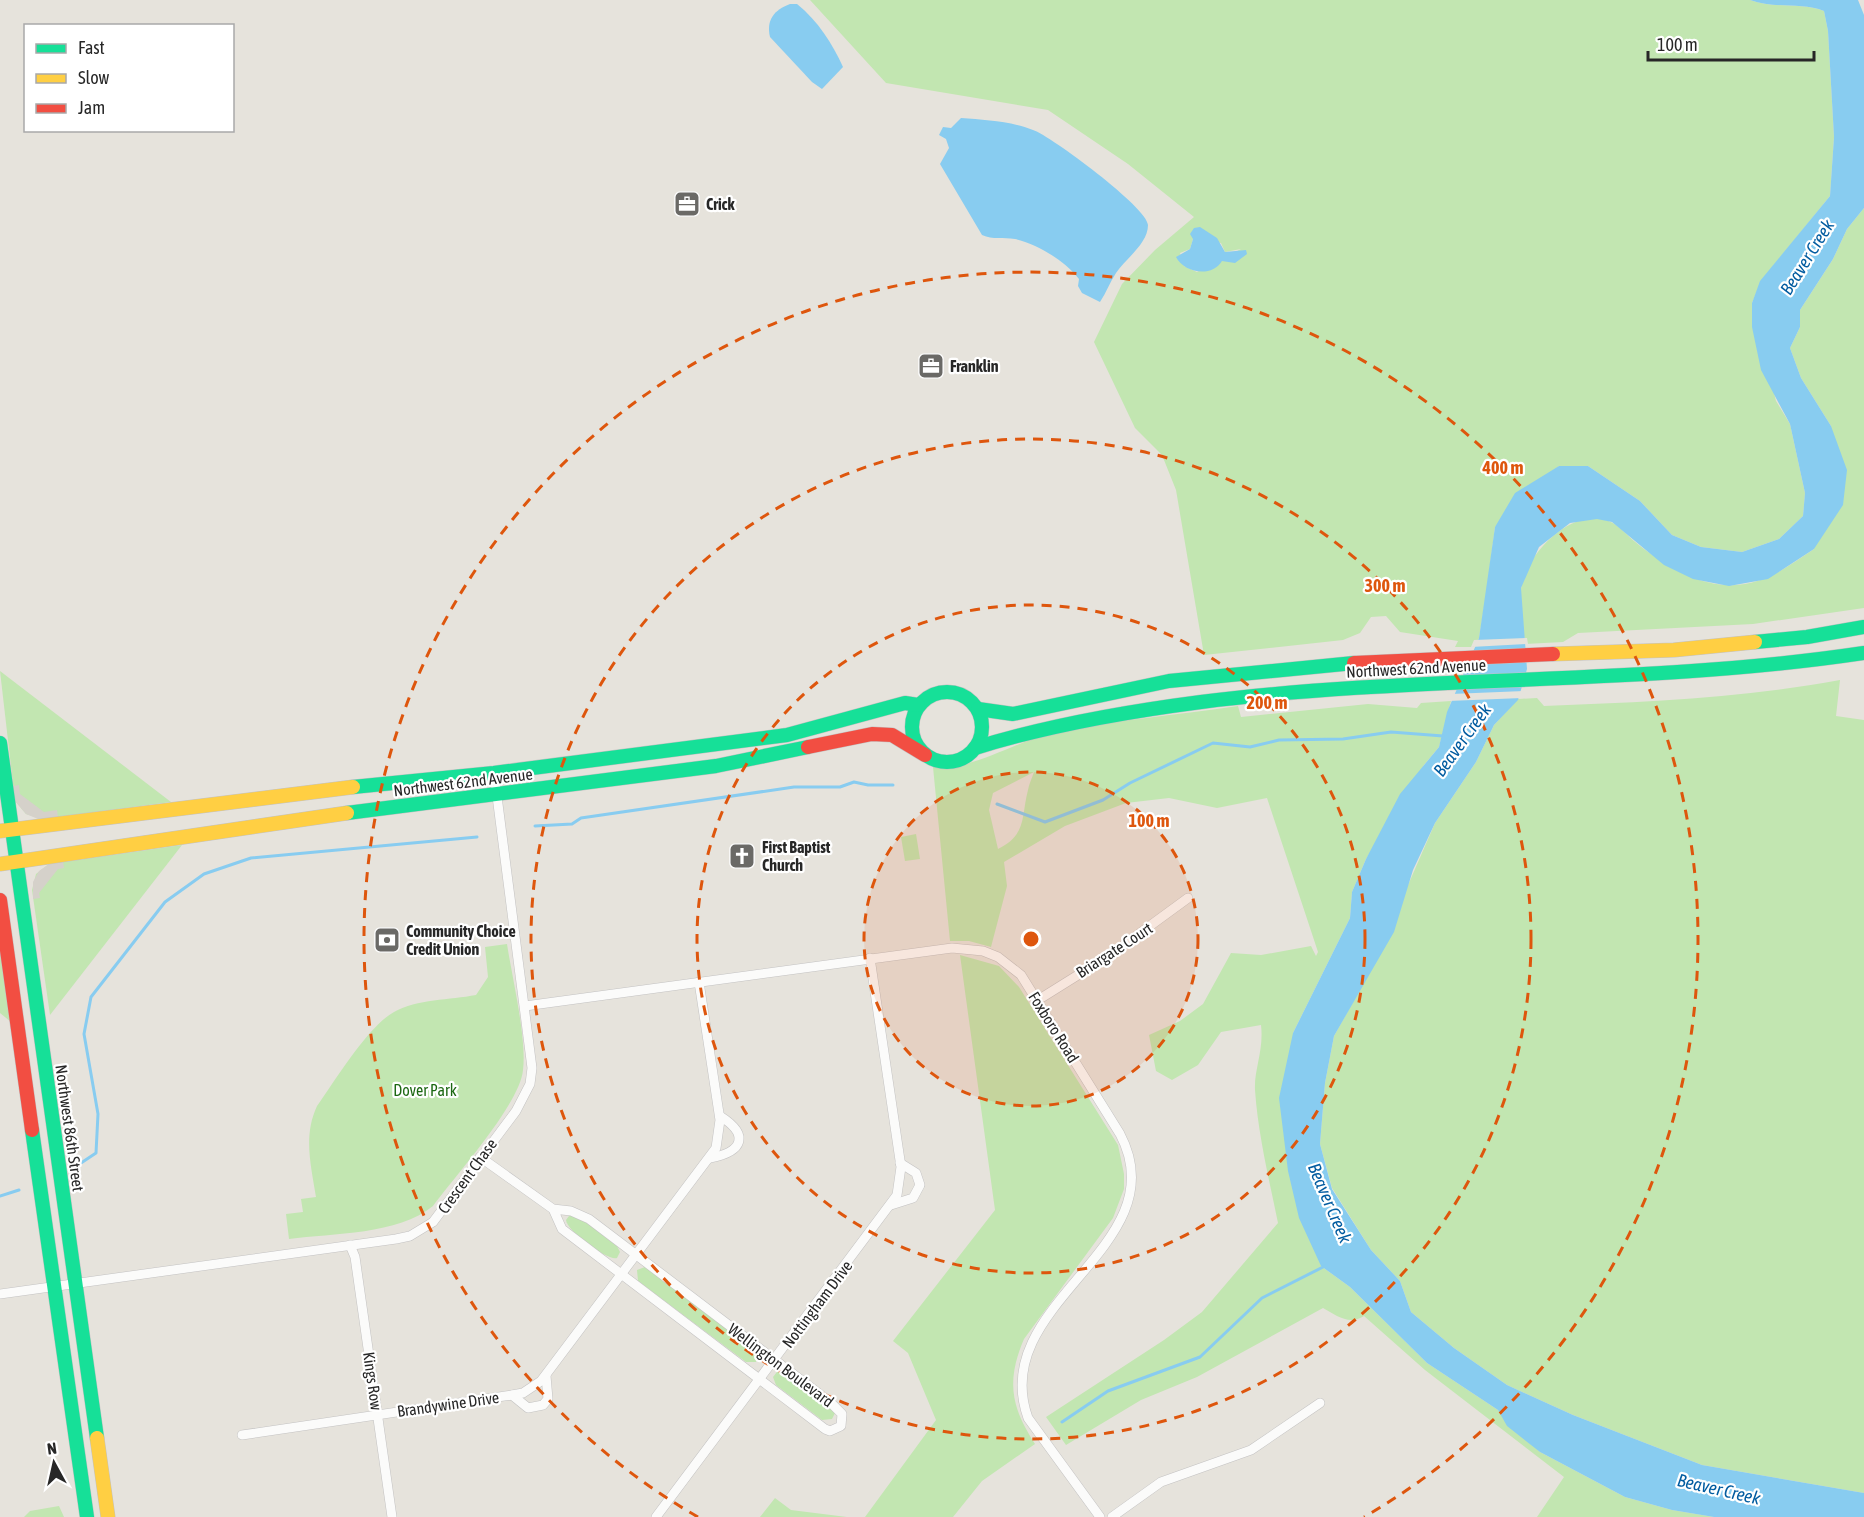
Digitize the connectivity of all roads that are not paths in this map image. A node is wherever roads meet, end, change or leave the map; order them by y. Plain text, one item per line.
1 (1864, 627) edge
2 (1864, 653) edge
3 (918, 705) junction
4 (978, 709) junction
5 (0, 743) edge
6 (975, 748) junction
7 (925, 755) junction
8 (494, 773) junction
9 (497, 793) junction
10 (6, 830) edge
11 (16, 862) junction
12 (0, 864) edge
13 (1188, 898) dead end
14 (0, 900) edge
15 (870, 958) junction
16 (699, 982) junction
17 (1038, 1000) junction
18 (525, 1006) junction
19 (720, 1116) junction
20 (480, 1157) junction
21 (710, 1158) junction
22 (900, 1163) junction
23 (891, 1205) junction
24 (553, 1209) junction
25 (350, 1245) junction
26 (636, 1255) junction
27 (621, 1276) junction
28 (74, 1284) junction
29 (54, 1287) junction
30 (0, 1294) edge
31 (776, 1360) junction
32 (546, 1376) junction
33 (760, 1380) junction
34 (512, 1395) junction
35 (1320, 1403) dead end
36 (378, 1414) junction
37 (242, 1435) dead end
38 (87, 1517) edge
39 (108, 1517) edge
40 (392, 1517) edge
41 (656, 1517) edge
42 (1100, 1517) edge
43 (1112, 1517) edge

1 - 4 street, Northwest 62nd Avenue
2 - 6 street, Northwest 62nd Avenue
3 - 4 street
3 - 7 street
3 - 8 street, Northwest 62nd Avenue
4 - 6 street
5 - 10 street, Northwest 86th Street
6 - 7 street
7 - 9 street, Northwest 62nd Avenue
8 - 9 street, Crescent Chase
8 - 10 street, Northwest 62nd Avenue
9 - 11 street, Northwest 62nd Avenue
9 - 18 street, Crescent Chase
10 - 11 street, Northwest 86th Street
11 - 12 street, Northwest 62nd Avenue
11 - 28 street, Northwest 86th Street
13 - 17 street, Briargate Court
14 - 29 street
15 - 16 street, Foxboro Road
15 - 17 street, Foxboro Road
15 - 22 street, Nottingham Drive
16 - 18 street, Foxboro Road
16 - 19 street, Brandywine Drive
17 - 42 street, Foxboro Road
18 - 20 street, Crescent Chase
19 - 21 street, Brandywine Drive
19 - 21 street, Brandywine Drive
20 - 24 street, Wellington Boulevard
20 - 25 street, Crescent Chase
21 - 26 street, Brandywine Drive
22 - 23 street, Nottingham Drive
22 - 23 street, Nottingham Drive
23 - 31 street, Nottingham Drive
24 - 26 street, Wellington Boulevard
24 - 27 street, Wellington Boulevard
25 - 28 street, Crescent Chase
25 - 36 street, Kings Row
26 - 27 street, Brandywine Drive
26 - 31 street, Wellington Boulevard
27 - 32 street, Brandywine Drive
27 - 33 street, Wellington Boulevard
28 - 29 street, Crescent Chase
28 - 39 street, Northwest 86th Street
29 - 30 street, Crescent Chase
29 - 38 street
31 - 33 street, Nottingham Drive
31 - 33 street, Wellington Boulevard
32 - 34 street, Brandywine Drive
32 - 34 street, Brandywine Drive
33 - 41 street, Nottingham Drive
34 - 36 street, Brandywine Drive
35 - 43 street
36 - 37 street, Brandywine Drive
36 - 40 street, Kings Row

